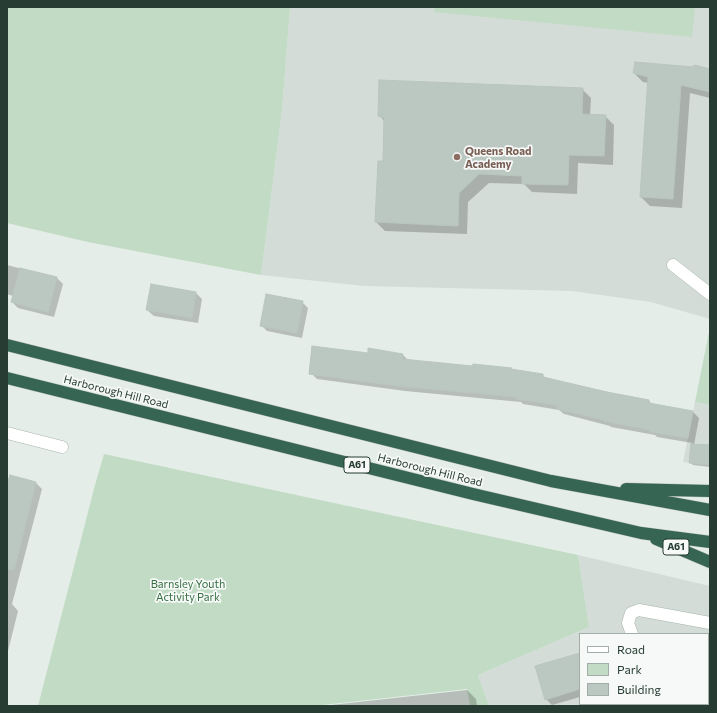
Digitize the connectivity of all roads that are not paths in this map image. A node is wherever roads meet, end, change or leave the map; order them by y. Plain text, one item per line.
1 (673, 265) dead end
2 (710, 294) edge
3 (7, 345) edge
4 (7, 378) edge
5 (7, 433) edge
6 (62, 447) dead end
7 (589, 488) junction
8 (710, 491) edge
9 (710, 510) edge
10 (641, 533) junction
11 (710, 542) edge
12 (710, 562) edge
13 (710, 623) edge
14 (632, 633) edge

1 - 2 street
3 - 7 highway, Harborough Hill Road
4 - 10 highway, Harborough Hill Road / A61
5 - 6 street
7 - 8 highway
7 - 9 highway, Harborough Hill Road
10 - 11 highway, Harborough Hill Road / A61
10 - 12 highway, A61
13 - 14 street

